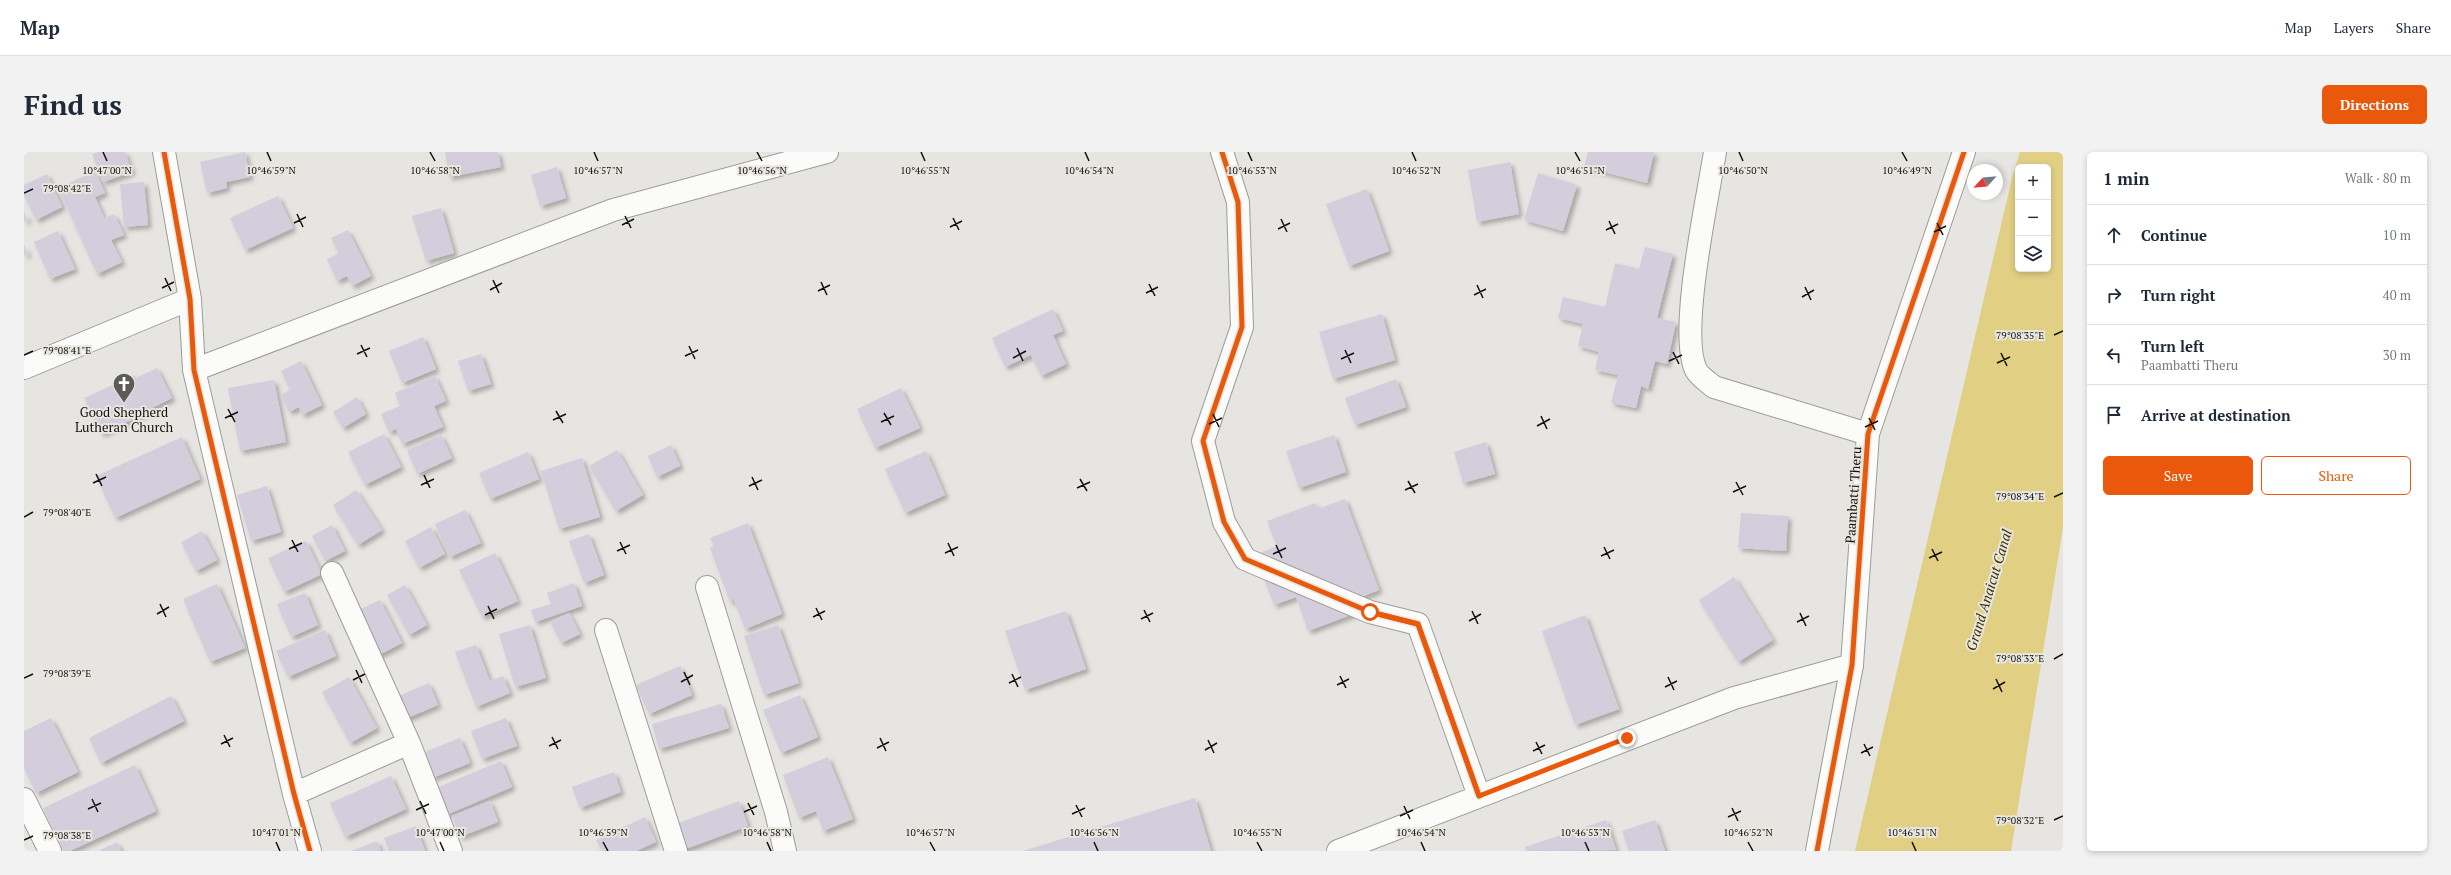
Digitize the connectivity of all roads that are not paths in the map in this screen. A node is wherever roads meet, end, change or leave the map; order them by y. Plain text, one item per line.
1 (164, 152) edge
2 (827, 152) edge
3 (1222, 152) edge
4 (1715, 152) edge
5 (1964, 152) edge
6 (190, 299) junction
7 (24, 368) edge
8 (194, 370) junction
9 (1868, 434) junction
10 (332, 574) dead end
11 (707, 587) dead end
12 (606, 630) dead end
13 (1852, 665) junction
14 (409, 743) junction
15 (294, 794) junction
16 (1479, 796) junction
17 (24, 799) edge
18 (50, 851) edge
19 (310, 851) edge
20 (451, 851) edge
21 (676, 851) edge
22 (785, 851) edge
23 (1338, 851) edge
24 (1817, 851) edge

1 - 6 street
2 - 8 street
3 - 16 street
4 - 9 street
5 - 9 street, Paambatti Theru
6 - 7 street
6 - 8 street
8 - 15 street
9 - 13 street, Paambatti Theru
10 - 14 street
11 - 22 street
12 - 21 street
13 - 16 street
13 - 24 street, Paambatti Theru
14 - 15 street
14 - 20 street
15 - 19 street
16 - 23 street
17 - 18 street

